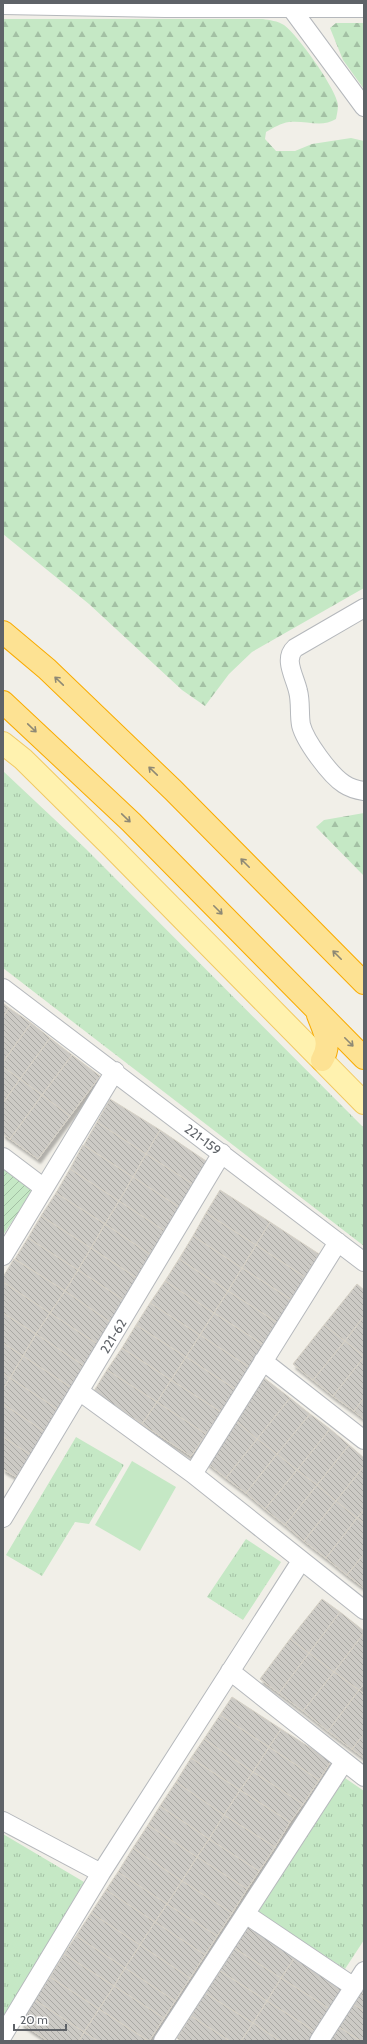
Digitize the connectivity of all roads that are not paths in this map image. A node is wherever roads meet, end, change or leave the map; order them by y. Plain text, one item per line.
1 (3, 5) edge
2 (36, 5) edge
3 (291, 8) junction
4 (364, 8) edge
5 (364, 107) edge
6 (364, 608) edge
7 (8, 638) edge
8 (3, 702) edge
9 (3, 743) edge
10 (364, 791) edge
11 (364, 983) edge
12 (3, 988) edge
13 (316, 1009) junction
14 (364, 1058) edge
15 (322, 1060) junction
16 (115, 1071) junction
17 (364, 1103) edge
18 (222, 1153) junction
19 (3, 1157) edge
20 (44, 1188) junction
21 (338, 1242) junction
22 (3, 1256) edge
23 (364, 1262) edge
24 (264, 1361) junction
25 (79, 1391) junction
26 (364, 1440) edge
27 (192, 1474) junction
28 (9, 1493) edge
29 (3, 1518) edge
30 (301, 1561) junction
31 (364, 1610) edge
32 (230, 1671) junction
33 (344, 1762) junction
34 (364, 1777) edge
35 (3, 1821) edge
36 (101, 1873) junction
37 (246, 1915) junction
38 (364, 1971) edge
39 (354, 1987) junction
40 (3, 2035) edge
41 (163, 2041) edge
42 (319, 2041) edge

1 - 2 street
2 - 3 street
3 - 4 street
3 - 5 street
6 - 10 street
11 -> 7 highway
8 -> 13 highway
9 - 15 main road
12 - 16 street, 221-159
13 -> 14 highway
13 - 15 highway
15 - 17 main road
16 - 18 street, 221-159
16 - 20 street
18 - 21 street, 221-159
18 - 25 street, 221-62
19 - 20 street
20 - 22 street
21 - 23 street, 221-159
21 - 24 street
24 - 26 street
24 - 27 street
25 - 27 street
25 - 28 street, 221-62
27 - 30 street
28 - 29 street, 221-62
30 - 31 street
30 - 32 street
32 - 33 street
32 - 36 street
33 - 34 street
33 - 37 street
35 - 36 street
36 - 40 street
37 - 39 street
37 - 41 street
38 - 39 street
39 - 42 street

